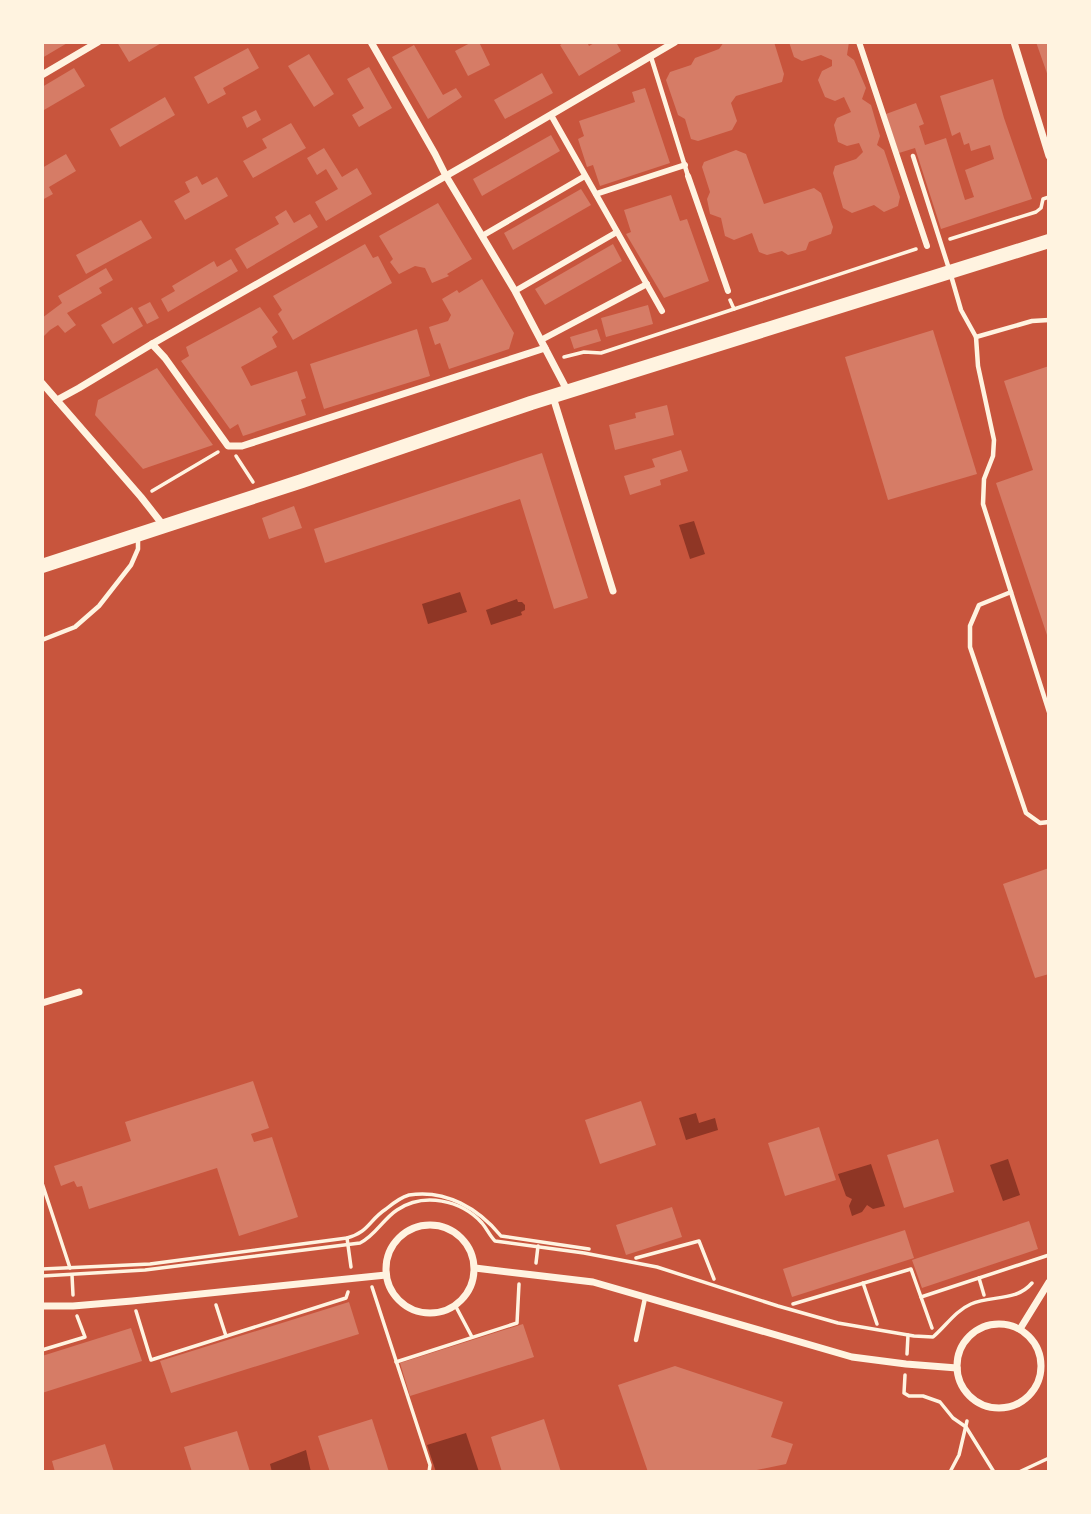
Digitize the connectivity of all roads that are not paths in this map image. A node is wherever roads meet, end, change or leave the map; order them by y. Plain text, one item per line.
1 (98, 42) edge
2 (371, 42) edge
3 (675, 42) edge
4 (859, 42) edge
5 (1014, 42) edge
6 (650, 57) junction
7 (42, 75) edge
8 (551, 115) junction
9 (912, 156) dead end
10 (1049, 156) edge
11 (685, 165) junction
12 (446, 176) junction
13 (585, 176) junction
14 (688, 176) joint
15 (596, 194) junction
16 (617, 232) junction
17 (482, 236) junction
18 (1049, 241) edge
19 (927, 246) road end
20 (950, 272) junction
21 (647, 284) junction
22 (515, 291) junction
23 (727, 291) road end
24 (662, 311) dead end
25 (1049, 320) edge
26 (976, 337) junction
27 (152, 344) junction
28 (543, 344) junction
29 (42, 383) edge
30 (568, 392) junction
31 (553, 397) junction
32 (57, 400) junction
33 (163, 525) junction
34 (137, 534) junction
35 (42, 566) edge
36 (613, 592) dead end
37 (1011, 592) junction
38 (42, 640) edge
39 (1049, 712) edge
40 (1049, 822) edge
41 (79, 992) dead end
42 (42, 1003) edge
43 (475, 1268) junction
44 (386, 1275) junction
45 (1049, 1282) edge
46 (645, 1297) junction
47 (42, 1306) edge
48 (1020, 1329) junction
49 (636, 1340) dead end
50 (1045, 1362) edge
51 (957, 1368) junction

1 - 7 street
2 - 12 street
3 - 6 street
4 - 19 street
5 - 10 street
6 - 8 street
6 - 11 lane
8 - 12 street
8 - 13 street
9 - 20 lane
11 - 14 lane
11 - 15 street
12 - 17 street
12 - 27 street
13 - 15 street
13 - 17 street
14 - 23 street
15 - 16 street
16 - 21 street
16 - 22 street
17 - 22 street
18 - 20 main road
20 - 26 lane
20 - 30 main road
21 - 24 street
21 - 28 street
22 - 28 street
25 - 26 lane
26 - 37 lane
27 - 28 street
27 - 32 street
28 - 30 street
29 - 32 street
30 - 31 main road
31 - 33 main road
31 - 36 street
32 - 33 street
33 - 34 main road
34 - 35 main road
34 - 38 lane
37 - 39 lane
37 - 40 lane
41 - 42 street
43 - 44 street
43 - 44 street
43 - 46 street
44 - 47 street
45 - 48 street
46 - 49 lane
46 - 51 street
48 - 50 street
48 - 51 street
50 - 51 street

